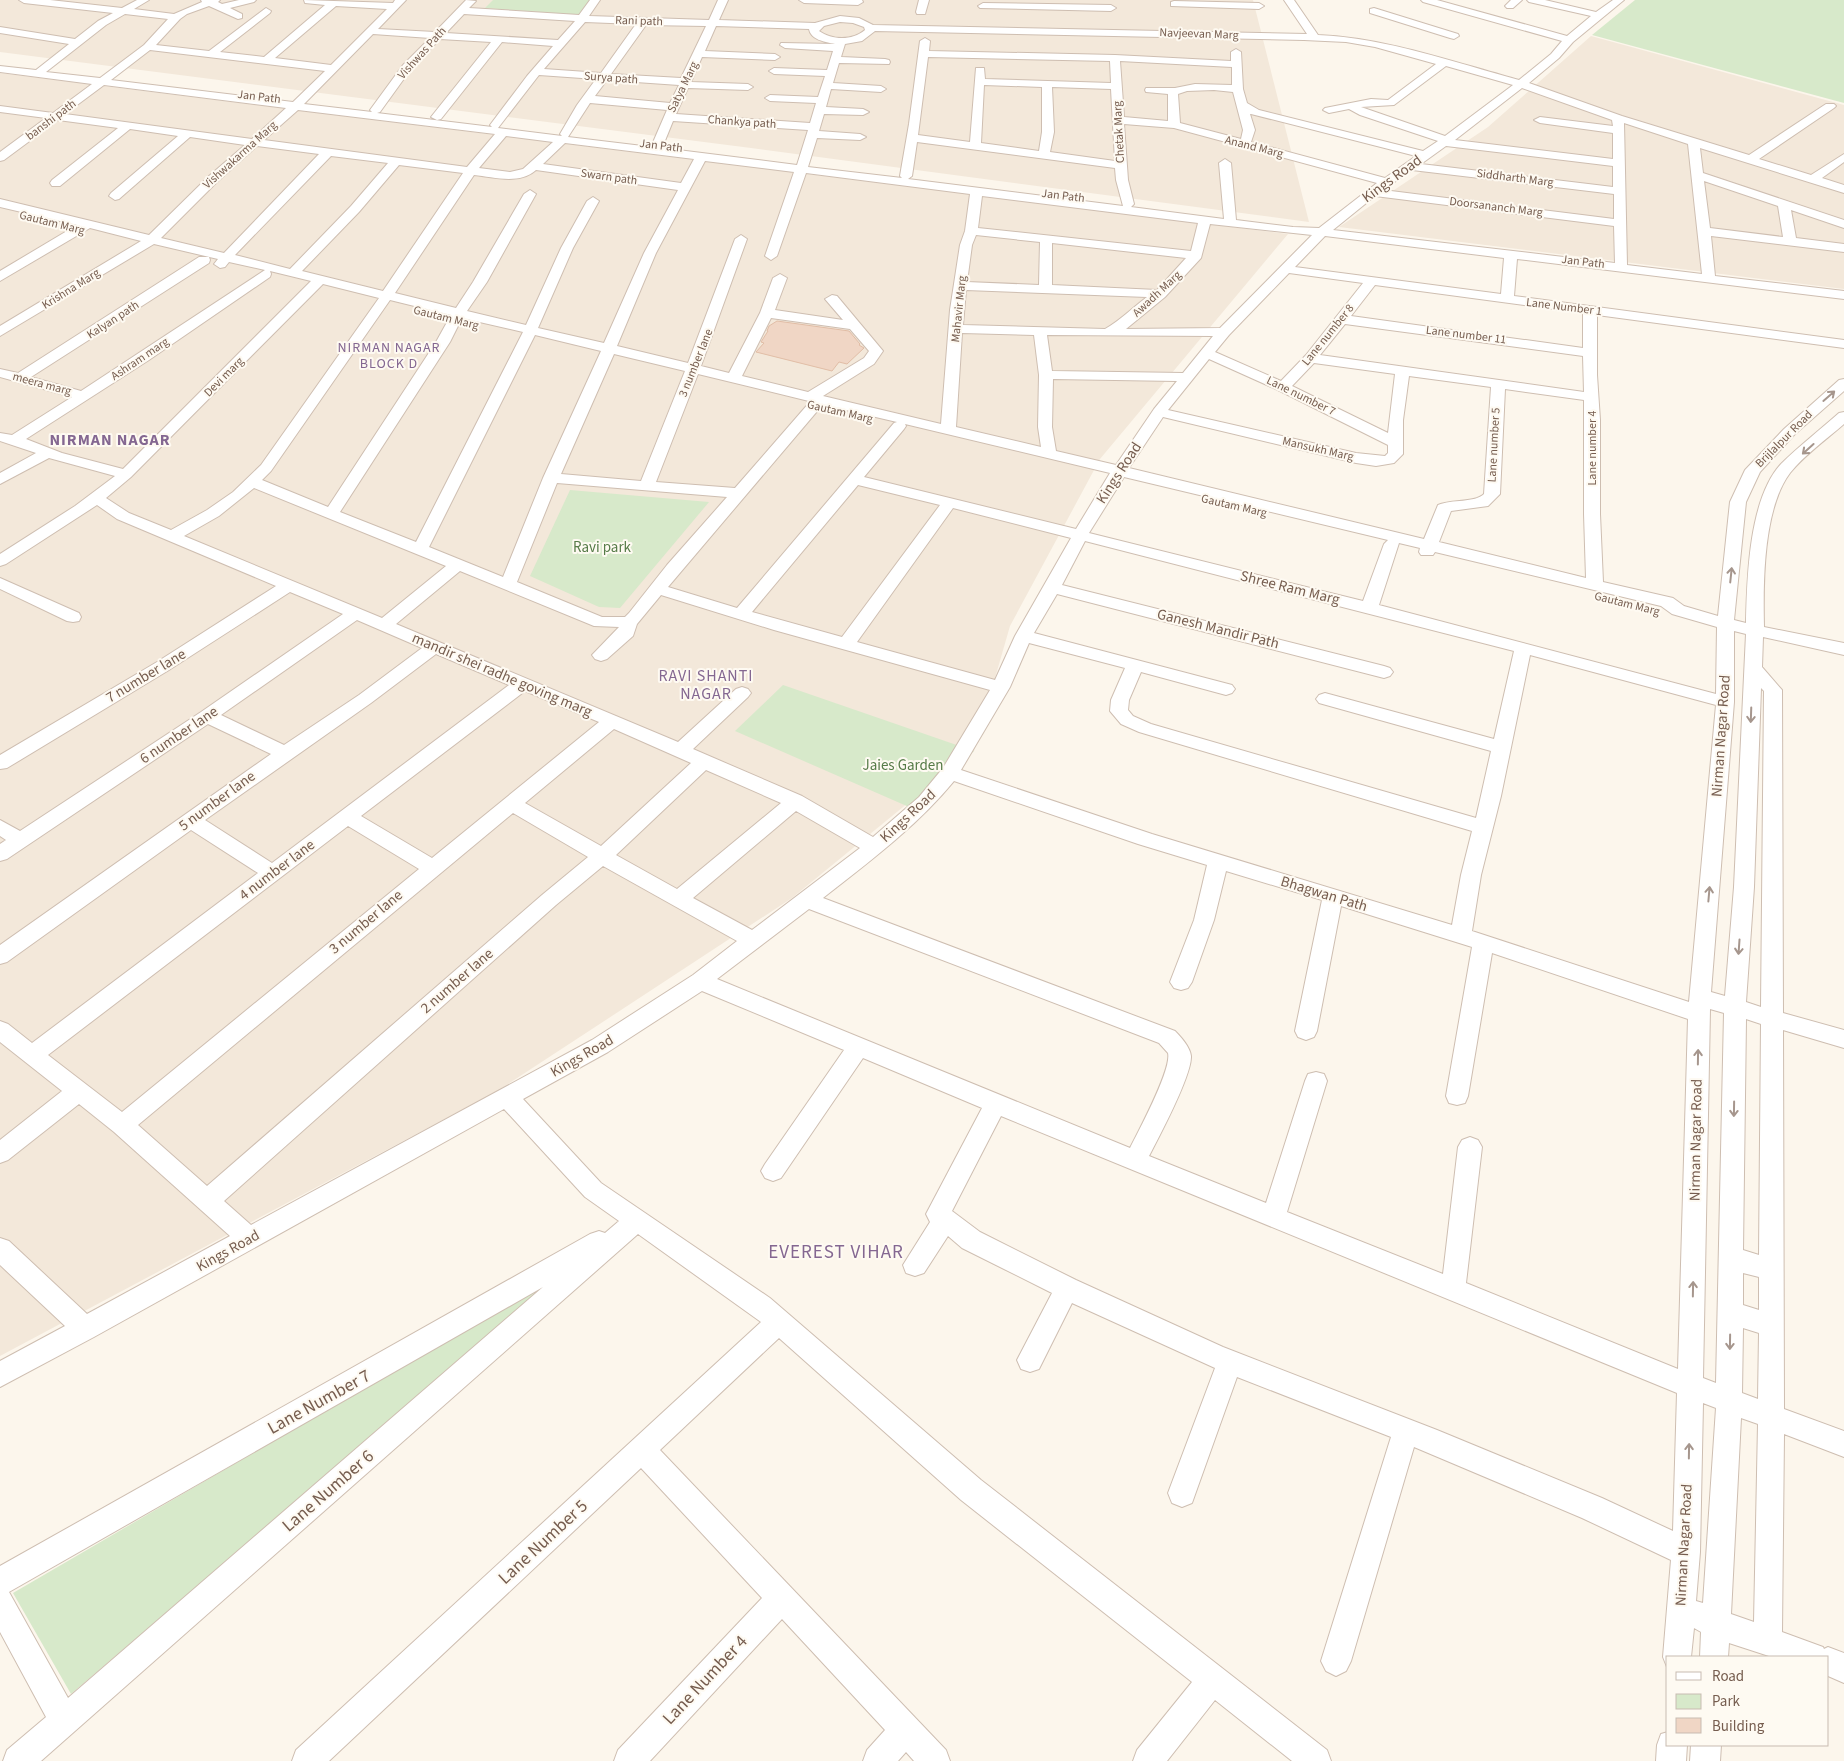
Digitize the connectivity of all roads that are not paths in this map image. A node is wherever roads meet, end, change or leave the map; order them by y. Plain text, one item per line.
1 (24, 0) edge
2 (83, 0) edge
3 (144, 0) edge
4 (251, 0) edge
5 (472, 0) edge
6 (595, 0) edge
7 (723, 0) edge
8 (804, 0) edge
9 (924, 0) edge
10 (1289, 0) edge
11 (1426, 0) edge
12 (1532, 0) edge
13 (1619, 0) edge
14 (308, 1) edge
15 (858, 1) edge
16 (214, 2) edge
17 (334, 2) junction
18 (398, 3) edge
19 (1049, 4) edge
20 (72, 6) junction
21 (1259, 6) dead end
22 (462, 11) junction
23 (124, 12) junction
24 (266, 12) dead end
25 (922, 12) dead end
26 (982, 14) edge
27 (1175, 15) edge
28 (1598, 15) junction
29 (238, 16) dead end
30 (1112, 16) edge
31 (1481, 16) junction
32 (176, 18) junction
33 (582, 19) junction
34 (855, 20) junction
35 (644, 21) junction
36 (1382, 22) dead end
37 (713, 24) junction
38 (816, 26) junction
39 (871, 28) junction
40 (927, 29) junction
41 (0, 30) edge
42 (369, 30) junction
43 (1461, 31) junction
44 (437, 36) junction
45 (1234, 36) junction
46 (1390, 36) dead end
47 (1315, 38) junction
48 (499, 39) junction
49 (1569, 40) junction
50 (78, 42) junction
51 (560, 43) junction
52 (840, 44) junction
53 (1047, 44) junction
54 (786, 46) dead end
55 (148, 47) junction
56 (1399, 50) junction
57 (1436, 52) junction
58 (211, 54) junction
59 (700, 54) junction
60 (924, 54) junction
61 (981, 56) junction
62 (775, 57) dead end
63 (1114, 58) junction
64 (267, 60) junction
65 (836, 60) junction
66 (885, 62) dead end
67 (1444, 62) junction
68 (1238, 64) junction
69 (0, 65) edge
70 (331, 68) junction
71 (0, 70) edge
72 (41, 70) junction
73 (774, 71) dead end
74 (536, 72) junction
75 (832, 73) junction
76 (602, 77) junction
77 (106, 80) junction
78 (980, 82) junction
79 (685, 84) junction
80 (1047, 84) junction
81 (1521, 84) junction
82 (828, 86) junction
83 (1116, 86) junction
84 (748, 87) dead end
85 (880, 89) dead end
86 (1238, 89) junction
87 (1150, 90) dead end
88 (1175, 91) junction
89 (770, 98) dead end
90 (587, 99) junction
91 (297, 104) junction
92 (822, 105) junction
93 (1242, 105) junction
94 (1349, 105) junction
95 (1830, 106) dead end
96 (0, 109) edge
97 (376, 110) junction
98 (1329, 110) dead end
99 (671, 112) junction
100 (863, 112) dead end
101 (56, 116) junction
102 (437, 117) junction
103 (1119, 120) junction
104 (1540, 120) dead end
105 (1618, 124) junction
106 (128, 125) junction
107 (1174, 125) junction
108 (500, 128) junction
109 (813, 131) junction
110 (188, 133) junction
111 (564, 137) junction
112 (860, 137) dead end
113 (912, 138) junction
114 (254, 141) junction
115 (1446, 141) junction
116 (1694, 142) junction
117 (1244, 145) junction
118 (975, 147) junction
119 (657, 148) junction
120 (329, 151) junction
121 (1424, 155) junction
122 (1044, 156) junction
123 (702, 157) junction
124 (0, 158) edge
125 (1751, 159) junction
126 (1843, 159) edge
127 (397, 160) junction
128 (1225, 163) dead end
129 (1619, 163) junction
130 (1121, 165) junction
131 (534, 166) junction
132 (802, 166) junction
133 (1412, 166) junction
134 (471, 170) junction
135 (1697, 175) junction
136 (906, 176) junction
137 (1813, 179) junction
138 (1388, 182) junction
139 (56, 183) dead end
140 (684, 187) junction
141 (1844, 189) edge
142 (978, 191) junction
143 (1618, 191) junction
144 (1372, 192) junction
145 (530, 194) dead end
146 (115, 196) dead end
147 (593, 201) dead end
148 (0, 203) edge
149 (1128, 204) junction
150 (1784, 204) junction
151 (0, 211) edge
152 (1205, 219) junction
153 (1230, 219) junction
154 (1620, 224) junction
155 (1844, 224) edge
156 (83, 227) junction
157 (971, 231) junction
158 (1703, 231) junction
159 (1322, 232) junction
160 (1046, 238) junction
161 (740, 239) dead end
162 (147, 242) junction
163 (1790, 242) junction
164 (1844, 248) edge
165 (1510, 254) junction
166 (1196, 255) junction
167 (772, 256) dead end
168 (204, 260) junction
169 (224, 260) junction
170 (1621, 267) junction
171 (1284, 269) junction
172 (294, 272) junction
173 (265, 274) junction
174 (0, 277) edge
175 (780, 278) dead end
176 (1709, 278) junction
177 (317, 282) junction
178 (1371, 282) junction
179 (960, 286) junction
180 (1044, 289) junction
181 (1160, 294) junction
182 (1844, 295) edge
183 (384, 299) junction
184 (832, 299) dead end
185 (1508, 300) junction
186 (1590, 310) junction
187 (767, 313) junction
188 (457, 316) junction
189 (1341, 319) junction
190 (855, 326) junction
191 (956, 330) junction
192 (1040, 331) junction
193 (0, 332) edge
194 (1224, 332) junction
195 (528, 333) junction
196 (1108, 333) junction
197 (1844, 344) edge
198 (608, 352) junction
199 (1207, 353) junction
200 (1590, 353) junction
201 (1311, 358) junction
202 (0, 372) edge
203 (691, 372) junction
204 (1402, 372) junction
205 (1046, 375) junction
206 (1187, 377) junction
207 (20, 378) junction
208 (734, 378) junction
209 (1844, 383) edge
210 (1498, 385) junction
211 (1283, 387) junction
212 (85, 396) junction
213 (1591, 398) junction
214 (813, 401) junction
215 (1159, 412) junction
216 (1844, 416) edge
217 (899, 426) junction
218 (948, 429) junction
219 (7, 439) edge
220 (1394, 442) junction
221 (47, 453) junction
222 (1049, 453) junction
223 (126, 474) junction
224 (1118, 474) junction
225 (551, 478) junction
226 (0, 479) edge
227 (854, 479) junction
228 (254, 482) junction
229 (647, 485) junction
230 (738, 493) junction
231 (98, 499) junction
232 (950, 502) junction
233 (331, 514) junction
234 (1080, 535) junction
235 (172, 536) junction
236 (1392, 544) junction
237 (420, 549) junction
238 (1428, 549) junction
239 (0, 561) edge
240 (459, 564) junction
241 (0, 582) edge
242 (508, 584) junction
243 (290, 585) junction
244 (1595, 585) junction
245 (1052, 588) junction
246 (658, 589) junction
247 (1369, 608) junction
248 (1678, 610) junction
249 (356, 613) junction
250 (741, 614) junction
251 (73, 617) dead end
252 (629, 622) junction
253 (1726, 624) junction
254 (384, 625) junction
255 (1755, 631) junction
256 (1024, 636) junction
257 (846, 644) junction
258 (434, 647) junction
259 (1523, 649) junction
260 (1843, 650) edge
261 (602, 655) dead end
262 (1135, 665) junction
263 (1753, 668) junction
264 (1384, 672) dead end
265 (522, 684) junction
266 (1001, 687) junction
267 (1226, 689) dead end
268 (742, 693) dead end
269 (1325, 698) dead end
270 (1725, 702) junction
271 (207, 716) junction
272 (612, 721) junction
273 (1502, 748) junction
274 (680, 751) junction
275 (285, 753) junction
276 (1749, 758) junction
277 (704, 761) junction
278 (1773, 762) junction
279 (0, 763) edge
280 (950, 773) junction
281 (795, 801) junction
282 (511, 803) junction
283 (348, 816) junction
284 (190, 820) junction
285 (0, 827) edge
286 (1484, 827) junction
287 (20, 840) junction
288 (1745, 841) junction
289 (875, 847) junction
290 (1772, 847) junction
291 (0, 854) edge
292 (602, 857) junction
293 (1218, 862) junction
294 (432, 868) junction
295 (273, 873) junction
296 (1743, 895) junction
297 (1333, 897) junction
298 (678, 899) junction
299 (807, 900) junction
300 (1772, 902) junction
301 (1461, 935) junction
302 (752, 940) junction
303 (1483, 942) junction
304 (0, 956) edge
305 (700, 982) junction
306 (1181, 982) dead end
307 (1700, 1006) junction
308 (1735, 1008) junction
309 (1772, 1018) junction
310 (0, 1030) edge
311 (1306, 1031) dead end
312 (1844, 1039) edge
313 (859, 1046) junction
314 (32, 1055) junction
315 (1316, 1082) dead end
316 (79, 1092) junction
317 (1457, 1096) dead end
318 (508, 1098) junction
319 (996, 1104) junction
320 (122, 1125) junction
321 (1470, 1146) dead end
322 (0, 1153) edge
323 (1136, 1160) junction
324 (773, 1170) dead end
325 (208, 1200) junction
326 (1274, 1216) junction
327 (945, 1219) junction
328 (637, 1220) junction
329 (250, 1239) junction
330 (0, 1249) edge
331 (1732, 1258) junction
332 (915, 1265) dead end
333 (1771, 1270) junction
334 (1067, 1288) junction
335 (1453, 1289) junction
336 (1731, 1313) junction
337 (778, 1322) junction
338 (1771, 1325) junction
339 (85, 1329) junction
340 (1030, 1360) dead end
341 (1230, 1361) junction
342 (0, 1375) edge
343 (1690, 1386) junction
344 (1729, 1400) junction
345 (1771, 1416) junction
346 (1406, 1430) junction
347 (1844, 1444) edge
348 (642, 1450) junction
349 (1182, 1493) dead end
350 (1686, 1552) junction
351 (0, 1582) edge
352 (782, 1598) junction
353 (0, 1603) edge
354 (1680, 1608) junction
355 (1718, 1624) junction
356 (1768, 1641) junction
357 (1677, 1656) edge
358 (1714, 1656) edge
359 (1810, 1656) edge
360 (1336, 1661) dead end
361 (1829, 1662) edge
362 (1844, 1668) edge
363 (1213, 1680) junction
364 (64, 1721) junction
365 (905, 1730) junction
366 (1672, 1746) edge
367 (1706, 1746) edge
368 (18, 1761) edge
369 (307, 1761) edge
370 (628, 1761) edge
371 (878, 1761) edge
372 (935, 1761) edge
373 (1148, 1761) edge
374 (1316, 1761) edge
375 (1671, 1761) edge
376 (1706, 1761) edge

1 - 20 street
2 - 20 street
3 - 23 street
4 - 16 street, banshi path
5 - 22 street, Vishwas Path
6 - 33 street
7 - 37 street, Satya Marg
8 - 15 street
9 - 25 street
10 - 47 street
11 - 31 street
12 - 28 street
13 - 28 street, Kings Road
14 - 17 street
15 - 34 street
16 - 29 street
16 - 32 street, banshi path
17 - 18 street
17 - 64 street
18 - 42 street, Vishwakarma Marg
19 - 26 street
19 - 30 street
20 - 23 street
21 - 27 street
22 - 33 street, Rani path
22 - 44 street, Vishwas Path
23 - 32 street
23 - 50 street
24 - 58 street
26 - 40 street, Navjeevan Marg
26 - 53 street, Navjeevan Marg
27 - 30 street, Navjeevan Marg
27 - 45 street, Navjeevan Marg
28 - 49 street, Kings Road
30 - 53 street, Navjeevan Marg
31 - 43 street
31 - 49 street
32 - 55 street, banshi path
33 - 35 street, Rani path
33 - 51 street
34 - 38 street, Rani path
34 - 39 street
35 - 37 street, Rani path
35 - 76 street
36 - 43 street
37 - 38 street, Rani path
37 - 59 street, Satya Marg
38 - 52 street
39 - 40 street, Navjeevan Marg
39 - 52 street
40 - 60 street
41 - 50 street
42 - 44 street
42 - 70 street, Vishwakarma Marg
43 - 57 street
44 - 48 street
44 - 97 street, Vishwas Path
45 - 47 street, Navjeevan Marg
45 - 68 street
46 - 56 street
47 - 56 street, Navjeevan Marg
48 - 51 street
48 - 102 street
49 - 81 street, Kings Road
50 - 72 street
51 - 74 street
52 - 54 street
52 - 65 street
53 - 61 street
53 - 63 street
55 - 58 street
55 - 77 street, banshi path
56 - 57 street, Navjeevan Marg
57 - 67 street, Navjeevan Marg
58 - 64 street
59 - 62 street
59 - 79 street, Satya Marg
60 - 61 street
60 - 113 street
61 - 78 street
63 - 68 street
63 - 83 street, Chetak Marg
64 - 70 street
65 - 66 street
65 - 75 street
67 - 81 street, Navjeevan Marg
67 - 94 street
68 - 86 street
69 - 72 street, Jan Path
70 - 91 street, Vishwakarma Marg
71 - 77 street, Jan Path
72 - 77 street, Jan Path
73 - 75 street
74 - 76 street, Surya path
74 - 108 street
75 - 82 street
76 - 79 street, Surya path
76 - 90 street
77 - 91 street, Jan Path
77 - 101 street, banshi path
78 - 80 street
78 - 118 street
79 - 84 street, Surya path
79 - 99 street, Satya Marg
80 - 83 street
80 - 122 street
81 - 105 street, Navjeevan Marg
81 - 115 street, Kings Road
82 - 85 street
82 - 92 street
83 - 103 street, Chetak Marg
86 - 88 street
86 - 93 street
87 - 88 street
88 - 107 street
89 - 92 street
90 - 99 street, Chankya path
90 - 111 street
91 - 97 street, Jan Path
91 - 108 street, Jan Path
91 - 114 street, Vishwakarma Marg
92 - 100 street
92 - 109 street
93 - 117 street
93 - 121 street
94 - 98 street
94 - 115 street
95 - 125 street
96 - 101 street
97 - 102 street, Jan Path
99 - 109 street, Chankya path
99 - 119 street, Satya Marg
101 - 106 street
101 - 124 street, banshi path
102 - 108 street, Jan Path
103 - 107 street, Anand Marg
103 - 130 street, Chetak Marg
104 - 105 street
105 - 116 street
105 - 129 street
106 - 110 street
106 - 139 street
107 - 117 street, Anand Marg
108 - 111 street, Jan Path
108 - 134 street
109 - 112 street, Chankya path
109 - 132 street
110 - 114 street
110 - 146 street
111 - 119 street, Jan Path
111 - 131 street
113 - 118 street
113 - 136 street
114 - 120 street
114 - 162 street, Vishwakarma Marg
115 - 121 street, Kings Road
115 - 129 street
116 - 125 street
116 - 135 street
117 - 138 street, Anand Marg
118 - 122 street
119 - 123 street, Jan Path
119 - 132 street, Jan Path
120 - 127 street
120 - 169 street
121 - 133 street, Kings Road
122 - 130 street
123 - 132 street, Jan Path
123 - 140 street
125 - 137 street
126 - 137 street
127 - 134 street
127 - 172 street
128 - 153 street
129 - 143 street
130 - 149 street, Chetak Marg
131 - 134 street
131 - 140 street, Swarn path
132 - 136 street, Jan Path
132 - 142 street, Jan Path
132 - 167 street
133 - 138 street, Kings Road
133 - 143 street, Siddharth Marg
134 - 183 street
135 - 150 street
135 - 158 street
136 - 149 street, Jan Path
137 - 141 street
138 - 144 street, Kings Road
140 - 198 street
142 - 152 street, Jan Path
142 - 157 street, Mahavir Marg
143 - 154 street
144 - 154 street, Doorsananch Marg
144 - 159 street, Kings Road
145 - 188 street
147 - 195 street
148 - 156 street
149 - 153 street, Jan Path
150 - 155 street
150 - 163 street
151 - 156 street, Gautam Marg
152 - 153 street, Jan Path
152 - 166 street, Awadh Marg
153 - 159 street, Jan Path
154 - 170 street
156 - 162 street
156 - 174 street
157 - 160 street
157 - 179 street, Mahavir Marg
158 - 163 street
158 - 176 street
159 - 165 street, Jan Path
159 - 171 street, Kings Road
160 - 166 street
160 - 180 street
161 - 203 street, 3 number lane
162 - 168 street
162 - 169 street
162 - 193 street, Krishna Marg
163 - 164 street
165 - 170 street, Jan Path
165 - 185 street
166 - 181 street, Awadh Marg
168 - 169 street
168 - 207 street, Kalyan path
169 - 172 street
169 - 173 street
170 - 176 street, Jan Path
171 - 178 street, Lane Number 1
171 - 194 street, Kings Road
172 - 177 street
173 - 177 street
173 - 212 street, Ashram marg
175 - 187 street
176 - 182 street, Jan Path
177 - 183 street
177 - 223 street, Devi marg
178 - 185 street, Lane Number 1
178 - 189 street, Lane number 8
179 - 180 street
179 - 191 street, Mahavir Marg
180 - 181 street
181 - 196 street, Awadh Marg
183 - 188 street
183 - 228 street
184 - 190 street
185 - 186 street, Lane Number 1
186 - 197 street, Lane Number 1
186 - 200 street, Lane number 4
187 - 190 street
187 - 208 street
188 - 195 street
188 - 233 street
189 - 200 street, Lane number 11
189 - 201 street, Lane number 8
190 - 214 street
191 - 192 street
191 - 218 street, Mahavir Marg
192 - 196 street
192 - 205 street
194 - 196 street
194 - 199 street, Kings Road
195 - 198 street
195 - 237 street
198 - 203 street
198 - 225 street
199 - 206 street, Kings Road
199 - 211 street, Lane number 7
200 - 213 street, Lane number 4
201 - 204 street
201 - 211 street, Lane number 8
202 - 207 street, meera marg
203 - 208 street
203 - 214 street, Gautam Marg
203 - 229 street, 3 number lane
204 - 210 street
204 - 220 street, Mansukh Marg
205 - 206 street
205 - 222 street
206 - 215 street, Kings Road
207 - 212 street, meera marg
208 - 214 street
253 -> 209 street, Brijlalpur Road
210 - 213 street
210 - 238 street, Lane number 5
211 - 220 street, Lane number 7
212 - 219 street, Ashram marg
213 - 244 street, Lane number 4
214 - 217 street, Gautam Marg
214 - 218 street
214 - 230 street
215 - 220 street, Mansukh Marg
215 - 224 street, Kings Road
216 -> 255 street, Brijlalpur Road
217 - 224 street, Gautam Marg
217 - 227 street
218 - 222 street
219 - 221 street
221 - 223 street
221 - 226 street
222 - 224 street
223 - 231 street, Devi marg
224 - 234 street, Kings Road
224 - 236 street, Gautam Marg
224 - 238 street
225 - 229 street
225 - 242 street
227 - 232 street, Shree Ram Marg
227 - 250 street
228 - 233 street
228 - 235 street
229 - 230 street
230 - 246 street
231 - 235 street, mandir shei radhe goving marg
231 - 239 street
232 - 234 street, Shree Ram Marg
232 - 257 street
233 - 237 street
234 - 245 street, Kings Road
234 - 247 street, Shree Ram Marg
235 - 243 street, mandir shei radhe goving marg
236 - 238 street, Gautam Marg
236 - 247 street
237 - 240 street
238 - 244 street
238 - 248 street, Gautam Marg
240 - 242 street
240 - 254 street
241 - 251 street
242 - 252 street
243 - 249 street, mandir shei radhe goving marg
243 - 279 street, 7 number lane
244 - 248 street
245 - 256 street, Kings Road
245 - 264 street, Ganesh Mandir Path
246 - 250 street
246 - 252 street
247 - 259 street, Shree Ram Marg
248 - 253 street
249 - 254 street, mandir shei radhe goving marg
249 - 271 street, 6 number lane
250 - 257 street
252 - 261 street
253 - 255 street
253 - 270 street, Nirman Nagar Road
254 - 258 street, mandir shei radhe goving marg
255 - 260 street
255 - 263 street, Nirman Nagar Road
256 - 262 street
256 - 266 street, Kings Road
257 - 266 street
258 - 265 street, mandir shei radhe goving marg
258 - 275 street, 5 number lane
259 - 270 street, Shree Ram Marg
259 - 273 street
262 - 267 street
262 - 286 street
263 -> 276 street, Nirman Nagar Road
263 - 278 street
265 - 272 street, mandir shei radhe goving marg
265 - 283 street, 4 number lane
266 - 280 street, Kings Road
268 - 274 street
269 - 273 street
307 -> 270 street, Nirman Nagar Road
271 - 275 street
271 - 287 street, 6 number lane
272 - 274 street, mandir shei radhe goving marg
272 - 282 street, 3 number lane
273 - 286 street
274 - 277 street, mandir shei radhe goving marg
275 - 284 street, 5 number lane
276 - 278 street
276 - 288 street, Nirman Nagar Road
277 - 281 street, mandir shei radhe goving marg
277 - 292 street, 2 number lane
278 - 290 street
280 - 289 street, Kings Road
280 - 293 street, Bhagwan Path
281 - 289 street, mandir shei radhe goving marg
281 - 298 street
282 - 292 street
282 - 294 street, 3 number lane
283 - 294 street
283 - 295 street, 4 number lane
284 - 295 street
284 - 304 street, 5 number lane
285 - 287 street
286 - 301 street
287 - 291 street, 6 number lane
288 - 290 street
288 - 296 street, Nirman Nagar Road
289 - 299 street, Kings Road
290 - 300 street
292 - 298 street
292 - 325 street, 2 number lane
293 - 297 street, Bhagwan Path
293 - 306 street
294 - 320 street, 3 number lane
295 - 314 street, 4 number lane
296 - 300 street
296 -> 308 street, Nirman Nagar Road
297 - 301 street, Bhagwan Path
297 - 311 street
298 - 302 street
299 - 302 street, Kings Road
299 - 323 street
300 - 309 street
301 - 303 street, Bhagwan Path
302 - 305 street, Kings Road
303 - 307 street, Bhagwan Path
303 - 317 street
305 - 313 street
305 - 318 street, Kings Road
307 - 308 street, Bhagwan Path
343 -> 307 street, Nirman Nagar Road
308 - 309 street, Bhagwan Path
308 -> 331 street, Nirman Nagar Road
309 - 312 street, Bhagwan Path
309 - 333 street
310 - 314 street
313 - 319 street
313 - 324 street
314 - 316 street
315 - 326 street
316 - 320 street
316 - 322 street
318 - 328 street
318 - 329 street, Kings Road
319 - 323 street
319 - 327 street
320 - 325 street
321 - 335 street
323 - 326 street
325 - 329 street
326 - 335 street
327 - 332 street
327 - 334 street
328 - 337 street
328 - 351 street, Lane Number 7
328 - 364 street, Lane Number 6
329 - 339 street, Kings Road
330 - 339 street
331 - 333 street
331 - 336 street, Nirman Nagar Road
333 - 338 street
334 - 340 street
334 - 341 street
335 - 343 street
336 - 338 street
336 -> 344 street, Nirman Nagar Road
337 - 348 street, Lane Number 5
337 - 363 street
338 - 345 street
339 - 342 street, Kings Road
341 - 346 street
341 - 349 street
343 - 344 street
350 -> 343 street, Nirman Nagar Road
344 - 345 street
344 - 355 street, Nirman Nagar Road
345 - 347 street
345 - 356 street
346 - 350 street
346 - 360 street
348 - 352 street
348 - 369 street, Lane Number 5
350 - 354 street, Nirman Nagar Road
352 - 365 street
352 - 370 street, Lane Number 4
353 - 364 street
354 - 355 street
354 - 357 street, Nirman Nagar Road
355 - 356 street
355 - 358 street, Nirman Nagar Road
356 - 359 street
361 - 362 street
363 - 373 street
363 - 374 street
364 - 368 street, Lane Number 6
365 - 371 street
365 - 372 street
366 - 375 street
367 - 376 street

